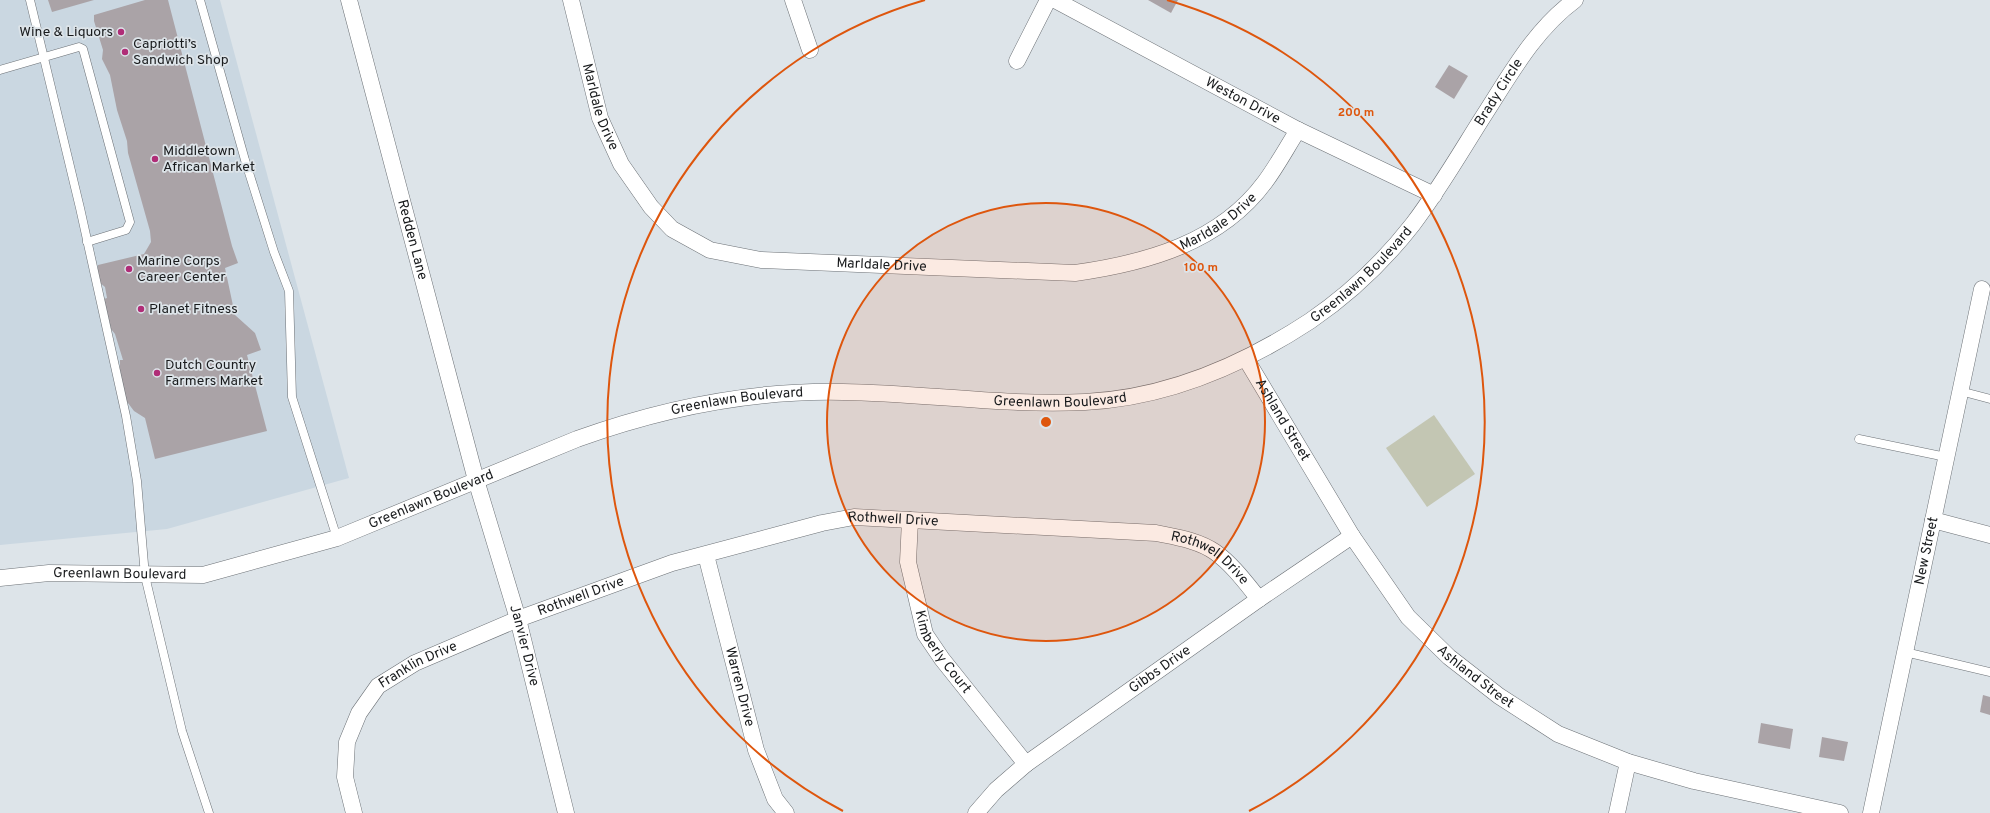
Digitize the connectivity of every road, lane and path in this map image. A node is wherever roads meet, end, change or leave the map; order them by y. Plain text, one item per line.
1 (30, 0) edge
2 (200, 0) edge
3 (349, 0) edge
4 (571, 0) edge
5 (793, 0) edge
6 (1048, 0) edge
7 (1055, 0) edge
8 (1575, 0) edge
9 (810, 50) dead end
10 (44, 58) junction
11 (1017, 61) dead end
12 (0, 70) edge
13 (1298, 130) junction
14 (1434, 195) junction
15 (88, 242) junction
16 (1982, 289) dead end
17 (1246, 359) junction
18 (1960, 391) junction
19 (1990, 398) edge
20 (1859, 440) dead end
21 (1946, 458) junction
22 (476, 480) junction
23 (910, 520) junction
24 (1933, 520) junction
25 (1990, 535) edge
26 (1352, 536) junction
27 (337, 538) junction
28 (706, 555) junction
29 (145, 576) junction
30 (0, 578) edge
31 (1259, 599) junction
32 (518, 619) junction
33 (1905, 652) junction
34 (1990, 672) edge
35 (1628, 762) junction
36 (1026, 764) junction
37 (209, 813) edge
38 (354, 813) edge
39 (566, 813) edge
40 (786, 813) edge
41 (976, 813) edge
42 (1617, 813) edge
43 (1840, 813) edge
44 (1871, 813) edge

1 - 10 lane
2 - 27 lane
3 - 22 street, Redden Lane
4 - 13 street, Marldale Drive
5 - 9 street
6 - 11 street
7 - 13 street, Weston Drive
8 - 14 street, Brady Circle
10 - 12 lane
10 - 15 lane
10 - 15 lane
13 - 14 street, Weston Drive
14 - 17 street, Greenlawn Boulevard
15 - 29 lane
16 - 18 street, New Street
17 - 22 street, Greenlawn Boulevard
17 - 26 street, Ashland Street
18 - 19 lane
18 - 21 street, New Street
20 - 21 lane
21 - 24 street, New Street
22 - 27 street, Greenlawn Boulevard
22 - 32 street, Janvier Drive
23 - 28 street, Rothwell Drive
23 - 31 street, Rothwell Drive
23 - 36 street, Kimberly Court
24 - 25 street
24 - 33 street, New Street
26 - 31 street, Gibbs Drive
26 - 35 street, Ashland Street
27 - 29 street, Greenlawn Boulevard
28 - 32 street, Rothwell Drive
28 - 40 street, Warren Drive
29 - 30 street, Greenlawn Boulevard
29 - 37 lane
31 - 36 street, Gibbs Drive
32 - 38 street, Franklin Drive
32 - 39 street, Janvier Drive
33 - 34 lane
33 - 44 street, New Street
35 - 42 street
35 - 43 street, Ashland Street
36 - 41 street, Gibbs Drive

